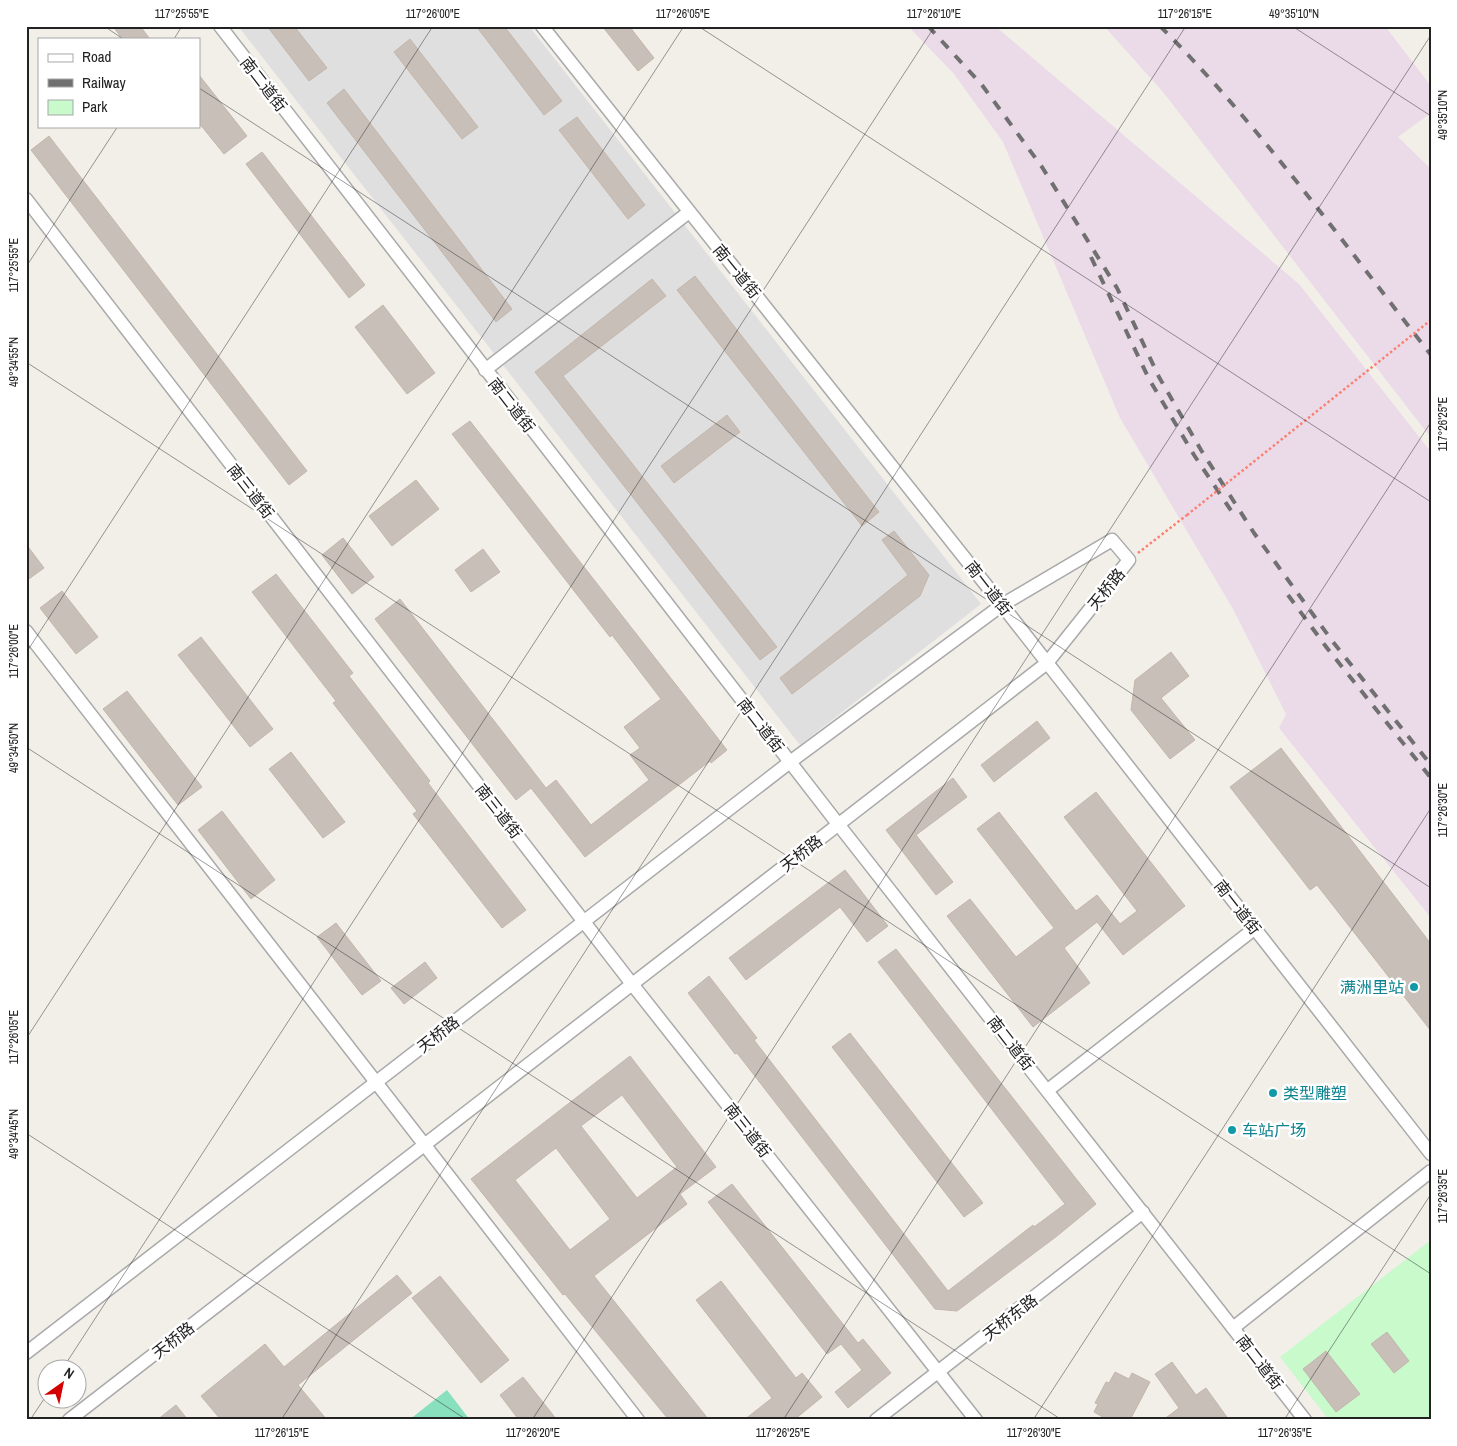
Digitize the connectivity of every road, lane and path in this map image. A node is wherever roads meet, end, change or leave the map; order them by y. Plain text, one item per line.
1 (220, 26) edge
2 (542, 26) edge
3 (26, 199) edge
4 (689, 212) junction
5 (1431, 320) edge
6 (485, 370) junction
7 (1129, 560) junction
8 (1002, 605) junction
9 (26, 631) edge
10 (1047, 663) junction
11 (790, 762) junction
12 (838, 824) junction
13 (583, 920) junction
14 (1254, 928) junction
15 (632, 984) junction
16 (375, 1083) junction
17 (1048, 1090) junction
18 (425, 1145) junction
19 (1431, 1154) edge
20 (1431, 1171) edge
21 (1143, 1212) junction
22 (1233, 1328) junction
23 (26, 1353) edge
24 (939, 1373) junction
25 (69, 1420) edge
26 (638, 1420) edge
27 (876, 1420) edge
28 (976, 1420) edge
29 (1305, 1420) edge

1 - 6 street, 南二道街
2 - 4 street, 南一道街
3 - 13 street, 南三道街
4 - 6 street
4 - 8 street, 南一道街
5 - 7 path, bridge
6 - 11 street, 南二道街
7 - 8 street, 天桥路
7 - 10 street, 天桥路
8 - 10 street, 南一道街
8 - 11 street, 天桥路
9 - 16 street
10 - 12 street, 天桥路
10 - 14 street, 南一道街
11 - 12 street, 南二道街
11 - 13 street, 天桥路
12 - 15 street, 天桥路
12 - 17 street, 南二道街
13 - 15 street, 南三道街
13 - 16 street, 天桥路
14 - 17 street
14 - 19 street, 南一道街
15 - 18 street, 天桥路
15 - 24 street, 南三道街
16 - 18 street
16 - 23 street, 天桥路
17 - 21 street, 南二道街
18 - 25 street, 天桥路
18 - 26 street
20 - 22 street
21 - 22 street, 南二道街
21 - 24 street, 天桥东路
22 - 29 street, 南二道街
24 - 27 street, 天桥东路
24 - 28 street, 南三道街

